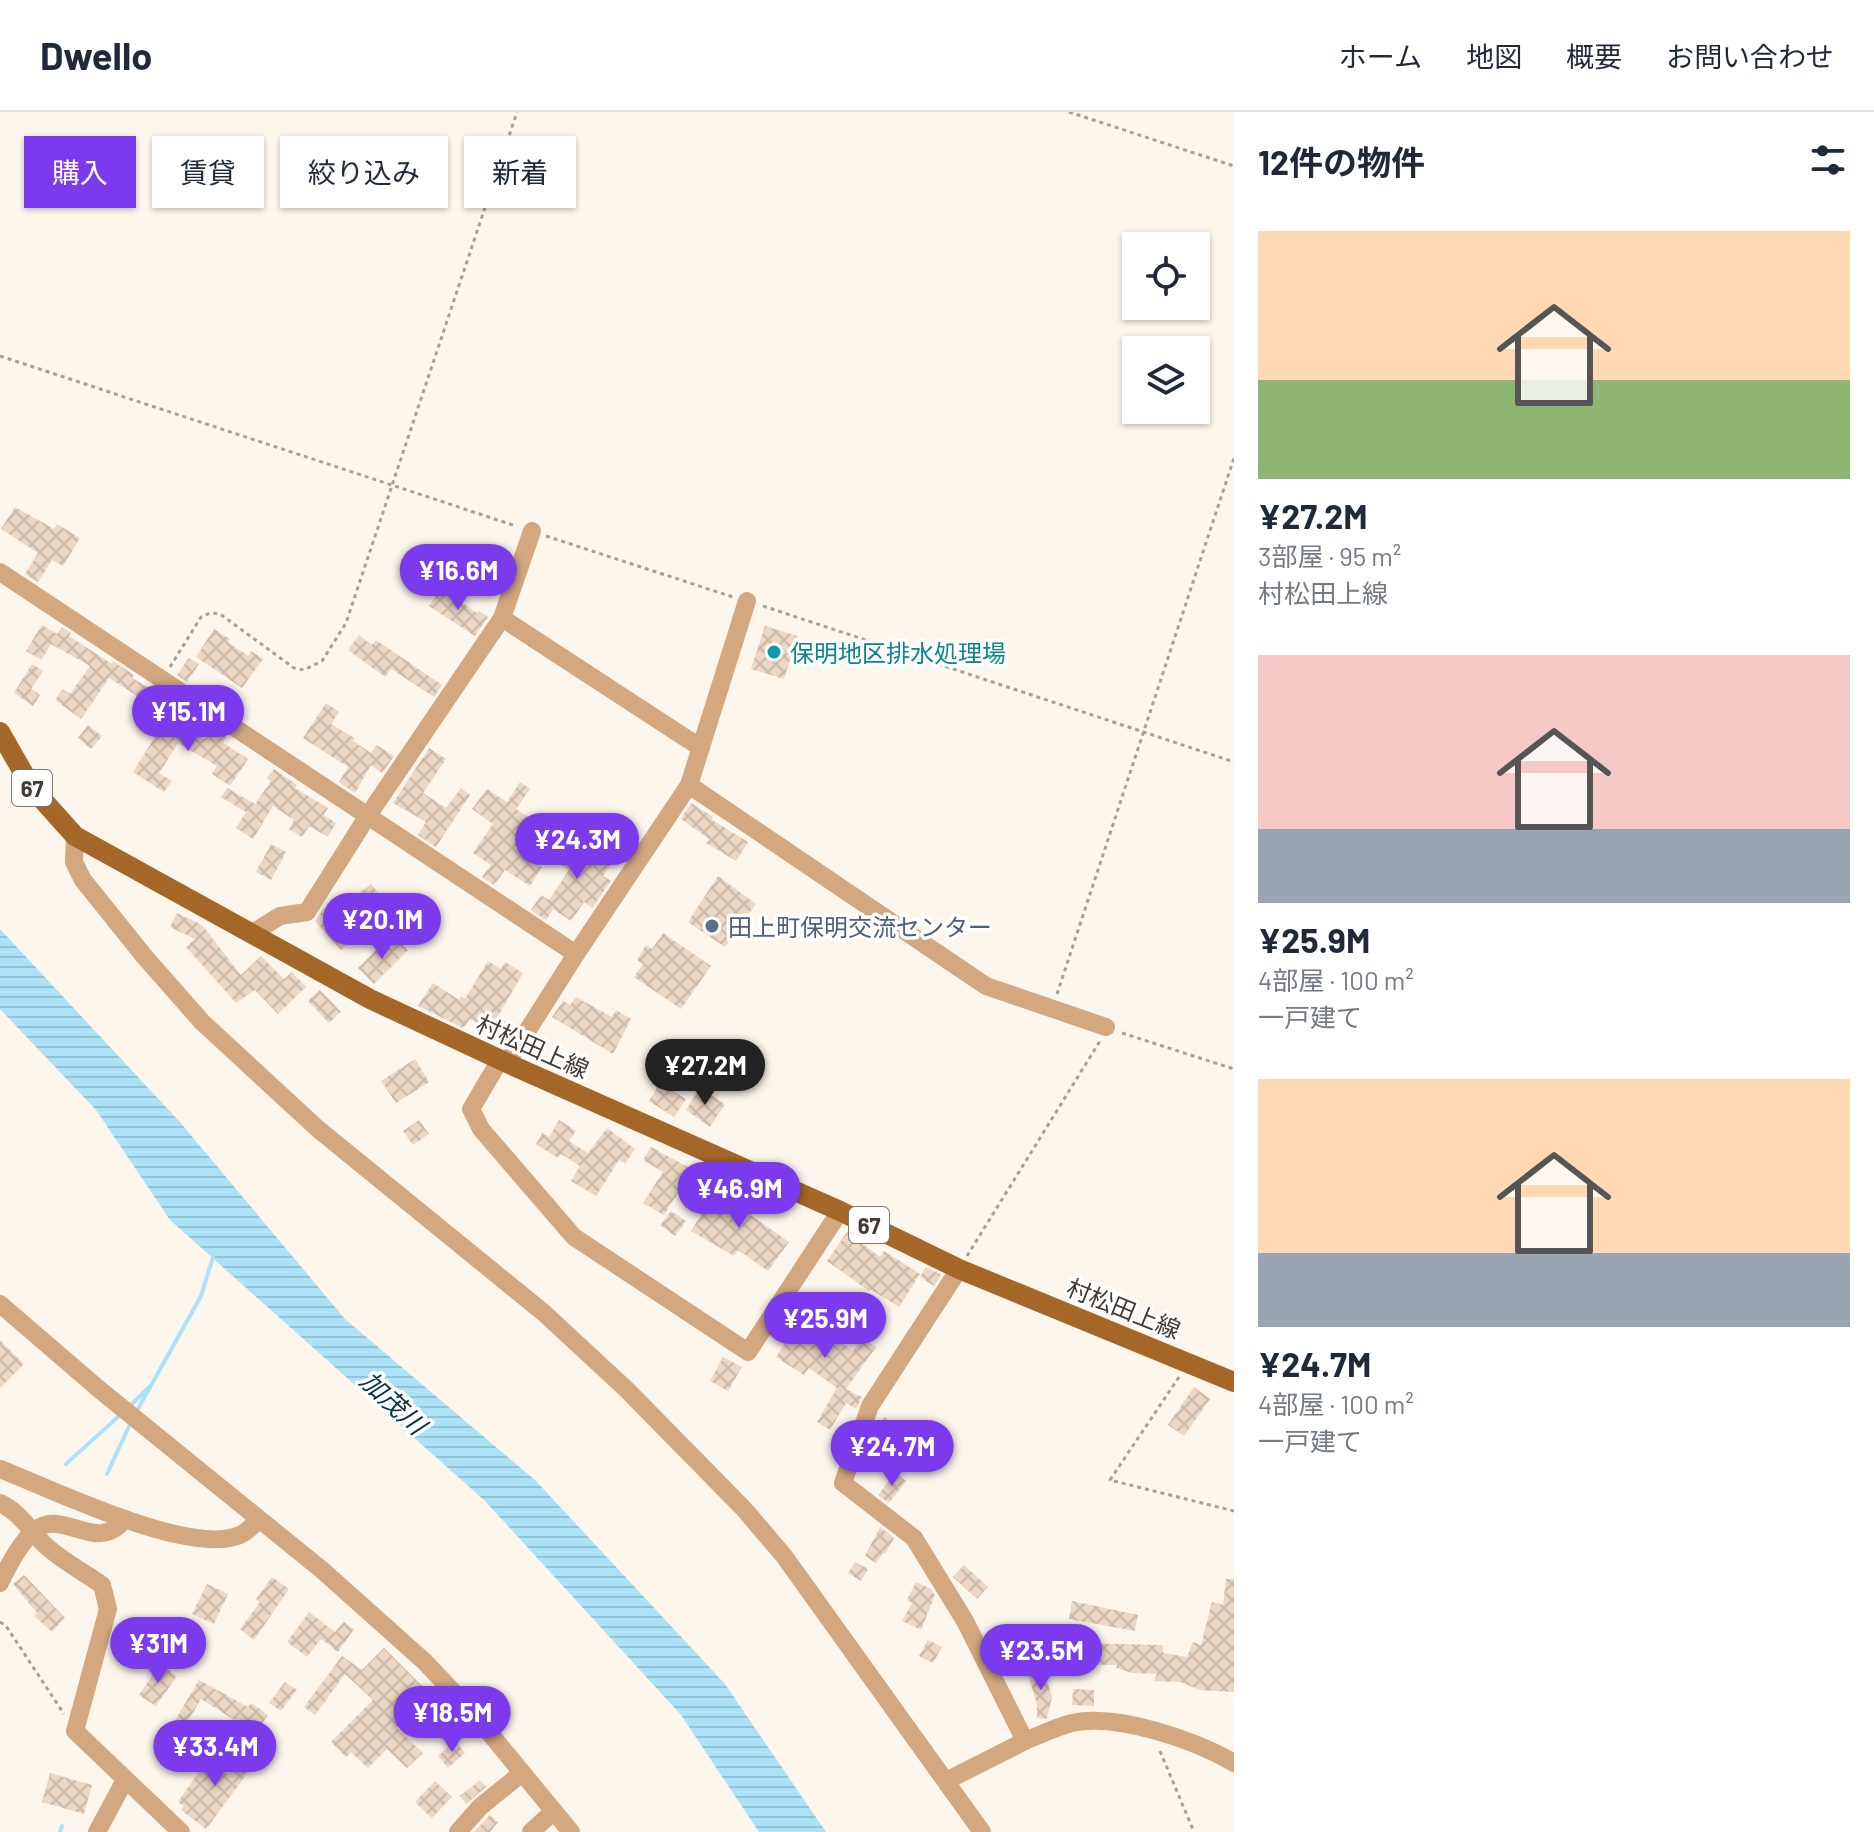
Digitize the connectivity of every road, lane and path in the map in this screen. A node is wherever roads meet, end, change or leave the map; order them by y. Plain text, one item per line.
1 (517, 112) edge
2 (1069, 112) edge
3 (1234, 166) edge
4 (0, 356) edge
5 (1234, 458) edge
6 (394, 484) junction
7 (532, 531) junction
8 (0, 572) edge
9 (747, 601) junction
10 (502, 618) junction
11 (163, 679) junction
12 (0, 732) edge
13 (1144, 732) junction
14 (701, 748) junction
15 (1234, 762) edge
16 (689, 785) junction
17 (367, 817) junction
18 (75, 836) junction
19 (251, 934) junction
20 (576, 954) junction
21 (1052, 1009) junction
22 (1106, 1027) junction
23 (504, 1062) junction
24 (1234, 1069) edge
25 (840, 1211) junction
26 (959, 1269) junction
27 (0, 1304) edge
28 (1189, 1363) junction
29 (1234, 1382) edge
30 (0, 1469) edge
31 (0, 1503) edge
32 (1234, 1511) edge
33 (125, 1519) junction
34 (259, 1520) junction
35 (34, 1531) junction
36 (2, 1579) edge
37 (0, 1622) edge
38 (1151, 1728) junction
39 (75, 1731) junction
40 (1025, 1741) junction
41 (1232, 1755) edge
42 (522, 1773) junction
43 (125, 1780) junction
44 (946, 1781) junction
45 (543, 1825) edge
46 (97, 1832) edge
47 (181, 1832) edge
48 (458, 1832) edge
49 (571, 1832) edge
50 (982, 1832) edge
51 (1194, 1832) edge

1 - 6 path
2 - 3 path
4 - 6 path
5 - 13 path
6 - 7 path
6 - 11 path
7 - 9 path
7 - 10 street
8 - 11 street
9 - 13 path
9 - 14 street
10 - 14 street
10 - 17 street
11 - 17 street
12 - 18 main road, 村松田上線 / 67
13 - 15 path
13 - 21 path
14 - 16 street
16 - 20 street
16 - 21 street
17 - 19 street
17 - 20 street
18 - 19 main road, 村松田上線 / 67
18 - 44 street
19 - 23 main road, 村松田上線 / 67
20 - 23 street
21 - 22 street
22 - 24 path
22 - 26 path
23 - 25 main road, 村松田上線 / 67
23 - 25 street
25 - 26 main road, 村松田上線 / 67
26 - 28 main road, 村松田上線 / 67
26 - 40 street
27 - 34 street
28 - 29 main road, 村松田上線 / 67
28 - 32 path
30 - 33 street
31 - 35 street
33 - 34 street
33 - 35 street
34 - 42 street
35 - 36 street
35 - 39 street
37 - 39 path
38 - 40 street
38 - 41 street
38 - 51 path
39 - 43 street
40 - 44 street
42 - 45 street
42 - 48 street
43 - 46 street
43 - 47 street
44 - 50 street
45 - 49 street

